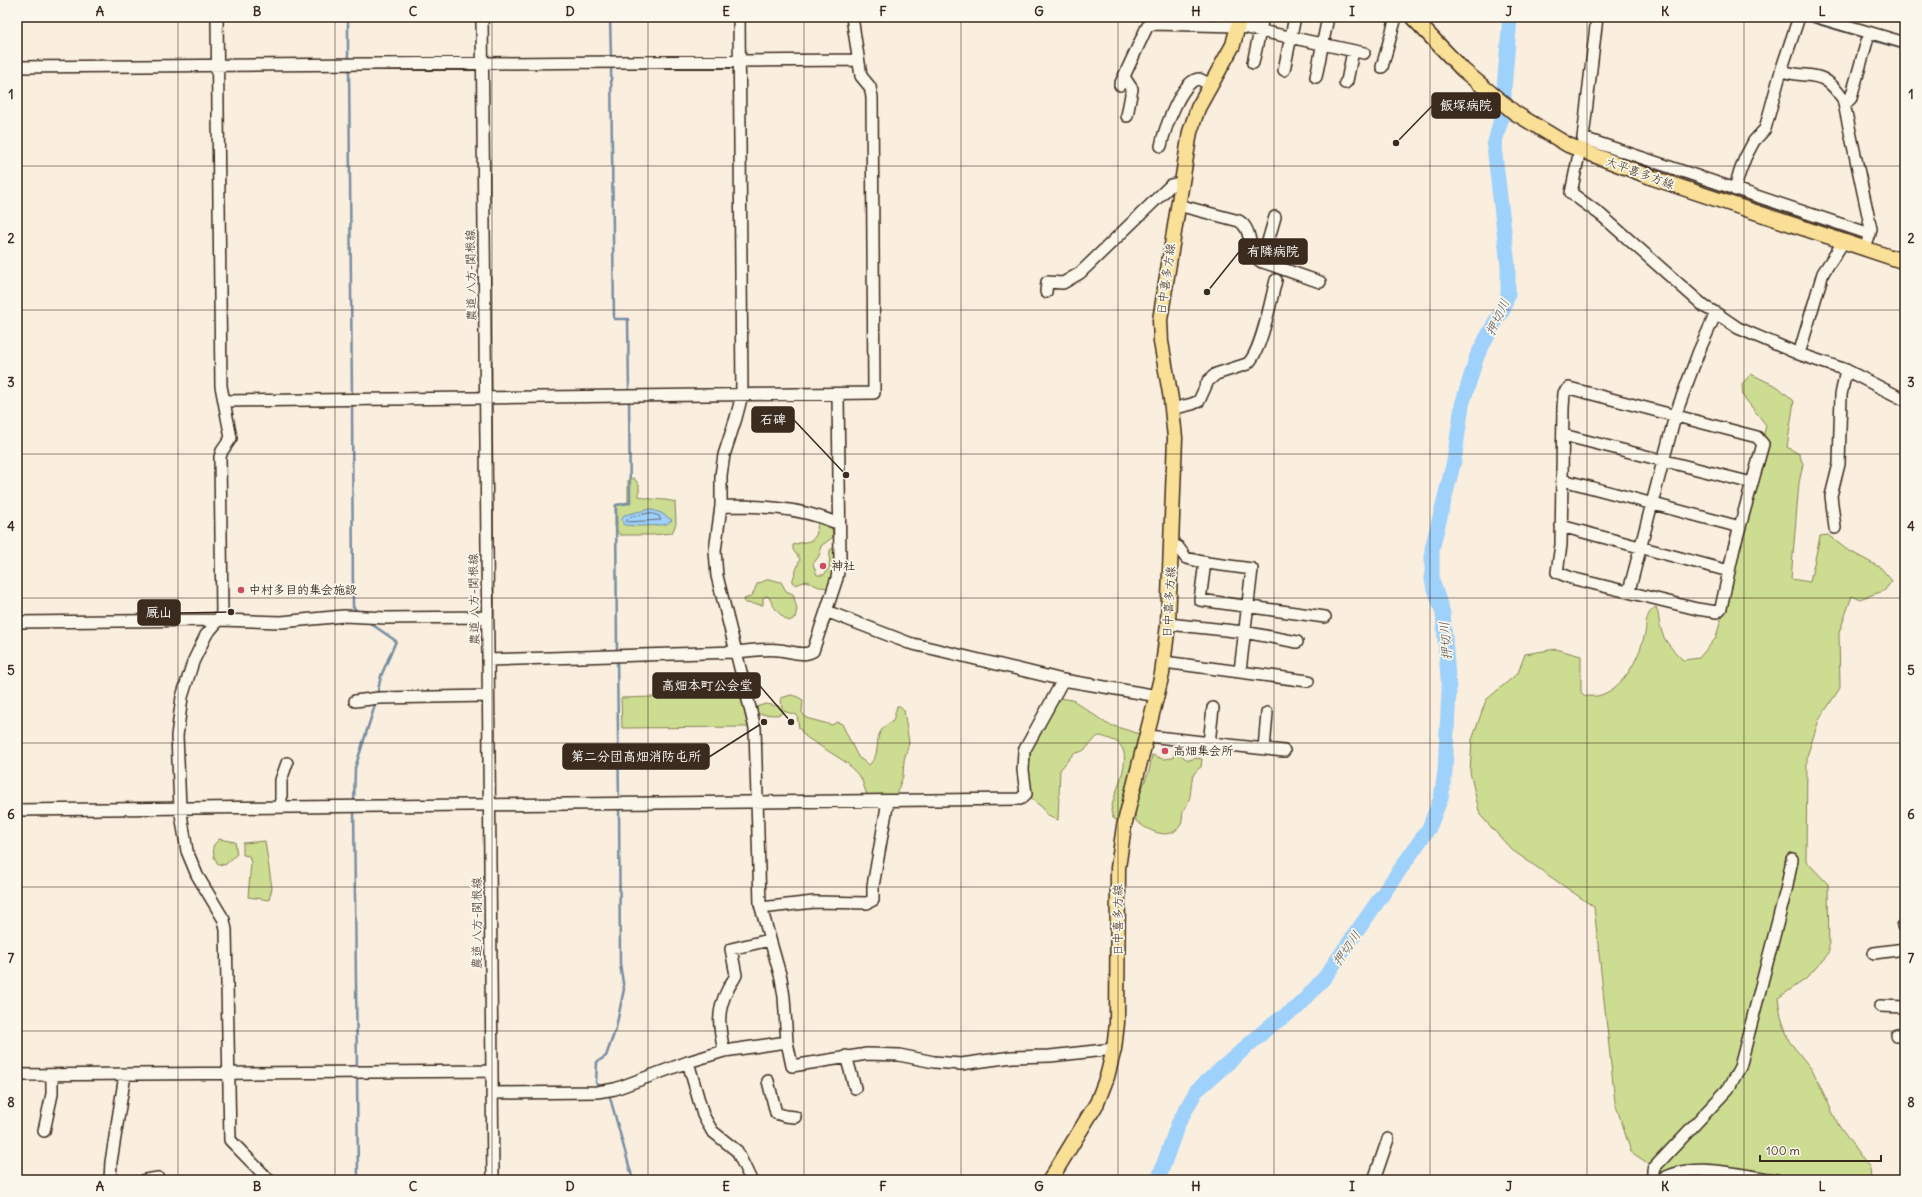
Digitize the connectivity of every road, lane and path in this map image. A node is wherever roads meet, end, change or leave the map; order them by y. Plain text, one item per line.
1 (217, 17) edge
2 (482, 17) edge
3 (739, 17) edge
4 (852, 17) edge
5 (1263, 17) edge
6 (1295, 17) edge
7 (1328, 17) edge
8 (1396, 17) edge
9 (1412, 17) edge
10 (1597, 17) edge
11 (1799, 17) edge
12 (1816, 17) edge
13 (1169, 21) edge
14 (1239, 21) edge
15 (1261, 32) junction
16 (1291, 38) junction
17 (1867, 42) dead end
18 (1905, 43) edge
19 (1322, 44) junction
20 (739, 60) junction
21 (857, 60) junction
22 (482, 62) junction
23 (1253, 63) dead end
24 (217, 65) junction
25 (17, 67) edge
26 (1382, 67) dead end
27 (1284, 70) dead end
28 (1781, 71) junction
29 (1316, 77) dead end
30 (1345, 83) dead end
31 (1211, 85) junction
32 (1845, 104) junction
33 (1126, 116) dead end
34 (1161, 146) dead end
35 (1574, 147) junction
36 (1181, 183) junction
37 (1735, 190) junction
38 (1178, 205) junction
39 (1275, 217) dead end
40 (1870, 234) junction
41 (1844, 241) junction
42 (1868, 249) junction
43 (1262, 262) junction
44 (1905, 262) edge
45 (1276, 280) dead end
46 (1320, 282) dead end
47 (1046, 292) dead end
48 (1716, 313) junction
49 (1799, 354) junction
50 (1846, 370) junction
51 (838, 394) junction
52 (742, 395) junction
53 (485, 398) junction
54 (1905, 400) edge
55 (224, 401) junction
56 (1172, 408) junction
57 (1675, 416) junction
58 (1563, 435) junction
59 (1664, 460) junction
60 (1563, 480) junction
61 (1752, 483) junction
62 (1652, 504) junction
63 (721, 506) junction
64 (839, 522) junction
65 (1561, 526) junction
66 (1740, 527) junction
67 (1835, 528) dead end
68 (1172, 545) junction
69 (1641, 548) junction
70 (1205, 562) junction
71 (1729, 571) junction
72 (1629, 591) junction
73 (1247, 607) junction
74 (826, 611) junction
75 (487, 617) junction
76 (1325, 617) dead end
77 (219, 620) junction
78 (17, 622) edge
79 (1168, 624) junction
80 (1244, 632) junction
81 (1297, 642) dead end
82 (735, 652) junction
83 (488, 660) junction
84 (1164, 662) junction
85 (1240, 671) junction
86 (1062, 680) junction
87 (1308, 681) dead end
88 (488, 696) junction
89 (1158, 696) junction
90 (355, 701) dead end
91 (1213, 708) dead end
92 (1267, 713) dead end
93 (1148, 736) junction
94 (1209, 743) junction
95 (1264, 749) junction
96 (1284, 751) dead end
97 (287, 763) dead end
98 (757, 801) junction
99 (888, 801) junction
100 (490, 804) junction
101 (281, 807) junction
102 (180, 808) junction
103 (17, 810) edge
104 (1792, 859) dead end
105 (761, 908) junction
106 (769, 940) junction
107 (1905, 949) edge
108 (1874, 952) dead end
109 (1880, 1006) dead end
110 (1905, 1007) edge
111 (787, 1042) junction
112 (1114, 1049) junction
113 (724, 1051) junction
114 (846, 1056) junction
115 (688, 1062) junction
116 (492, 1071) junction
117 (228, 1073) junction
118 (17, 1075) edge
119 (52, 1075) junction
120 (125, 1075) junction
121 (768, 1081) dead end
122 (854, 1088) dead end
123 (492, 1093) junction
124 (795, 1117) dead end
125 (44, 1131) dead end
126 (1388, 1140) dead end
127 (158, 1178) dead end
128 (110, 1180) edge
129 (145, 1180) edge
130 (269, 1180) edge
131 (493, 1180) edge
132 (750, 1180) edge
133 (1050, 1180) edge
134 (1374, 1180) edge
135 (1653, 1180) edge
136 (1661, 1180) edge
137 (1776, 1180) edge

1 - 24 street
2 - 22 street, 農道 八方-関根線
3 - 20 street
4 - 21 street
5 - 15 street
6 - 16 street
7 - 19 street
8 - 26 street
9 - 35 main road, 大平喜多方線
10 - 37 street
11 - 28 street
12 - 18 street
13 - 14 street
13 - 33 street
14 - 15 street
14 - 31 main road, 日中喜多方線
15 - 16 street
15 - 23 street
16 - 19 street
16 - 27 street
17 - 32 street
19 - 29 street
19 - 30 street
20 - 21 street
20 - 22 street
20 - 52 street
21 - 51 street
22 - 24 street
22 - 53 street, 農道 八方-関根線
24 - 25 street
24 - 55 street
28 - 32 street
28 - 37 street
31 - 34 street
31 - 36 main road, 日中喜多方線
32 - 40 street
35 - 41 main road, 大平喜多方線
35 - 48 street
36 - 38 main road, 日中喜多方線
36 - 47 street
37 - 40 street
38 - 43 street
38 - 56 main road, 日中喜多方線
39 - 43 street
40 - 42 street
41 - 42 main road, 大平喜多方線
41 - 49 street
42 - 44 main road, 大平喜多方線
43 - 46 street
45 - 56 street
48 - 49 street
48 - 57 street
49 - 50 street
50 - 54 street
50 - 67 street
51 - 52 street
51 - 64 street
52 - 53 street
52 - 63 street
53 - 55 street
53 - 75 street, 農道 八方-関根線
55 - 77 street
56 - 68 main road, 日中喜多方線
57 - 58 street
57 - 59 street
57 - 61 street
58 - 59 street
58 - 60 street
59 - 61 street
59 - 62 street
60 - 62 street
60 - 65 street
61 - 66 street
62 - 66 street
62 - 69 street
63 - 64 street
63 - 82 street
64 - 74 street
65 - 69 street
65 - 72 street
66 - 71 street
68 - 70 street
68 - 79 main road, 日中喜多方線
69 - 71 street
69 - 72 street
70 - 73 street
70 - 73 street
71 - 72 street
73 - 76 street
73 - 80 street
74 - 82 street
74 - 86 street
75 - 77 street
75 - 83 street, 農道 八方-関根線
77 - 78 street
77 - 102 street
79 - 80 street
79 - 84 main road, 日中喜多方線
80 - 81 street
80 - 85 street
82 - 83 street
82 - 98 street
83 - 88 street, 農道 八方-関根線
84 - 85 street
84 - 89 main road, 日中喜多方線
85 - 87 street
86 - 89 street
86 - 99 street
88 - 90 street
88 - 100 street, 農道 八方-関根線
89 - 93 main road, 日中喜多方線
91 - 94 street
92 - 95 street
93 - 94 street
93 - 112 main road, 日中喜多方線
94 - 95 street
95 - 96 street
97 - 101 street
98 - 99 street
98 - 100 street
98 - 105 street
99 - 105 street
100 - 101 street
100 - 116 street, 農道 八方-関根線
101 - 102 street
102 - 103 street
102 - 117 street
104 - 135 street
105 - 106 street
106 - 111 street
106 - 113 street
107 - 108 street
109 - 110 street
111 - 113 street
111 - 114 street
112 - 114 street
112 - 133 main road, 日中喜多方線
113 - 115 street
114 - 122 street
115 - 123 street
115 - 132 street
116 - 117 street
116 - 123 street, 農道 八方-関根線
117 - 120 street
117 - 130 street
118 - 119 street
119 - 120 street
119 - 125 street
120 - 128 street
121 - 124 street
123 - 131 street, 農道 八方-関根線
126 - 134 street
127 - 129 street
136 - 137 street

